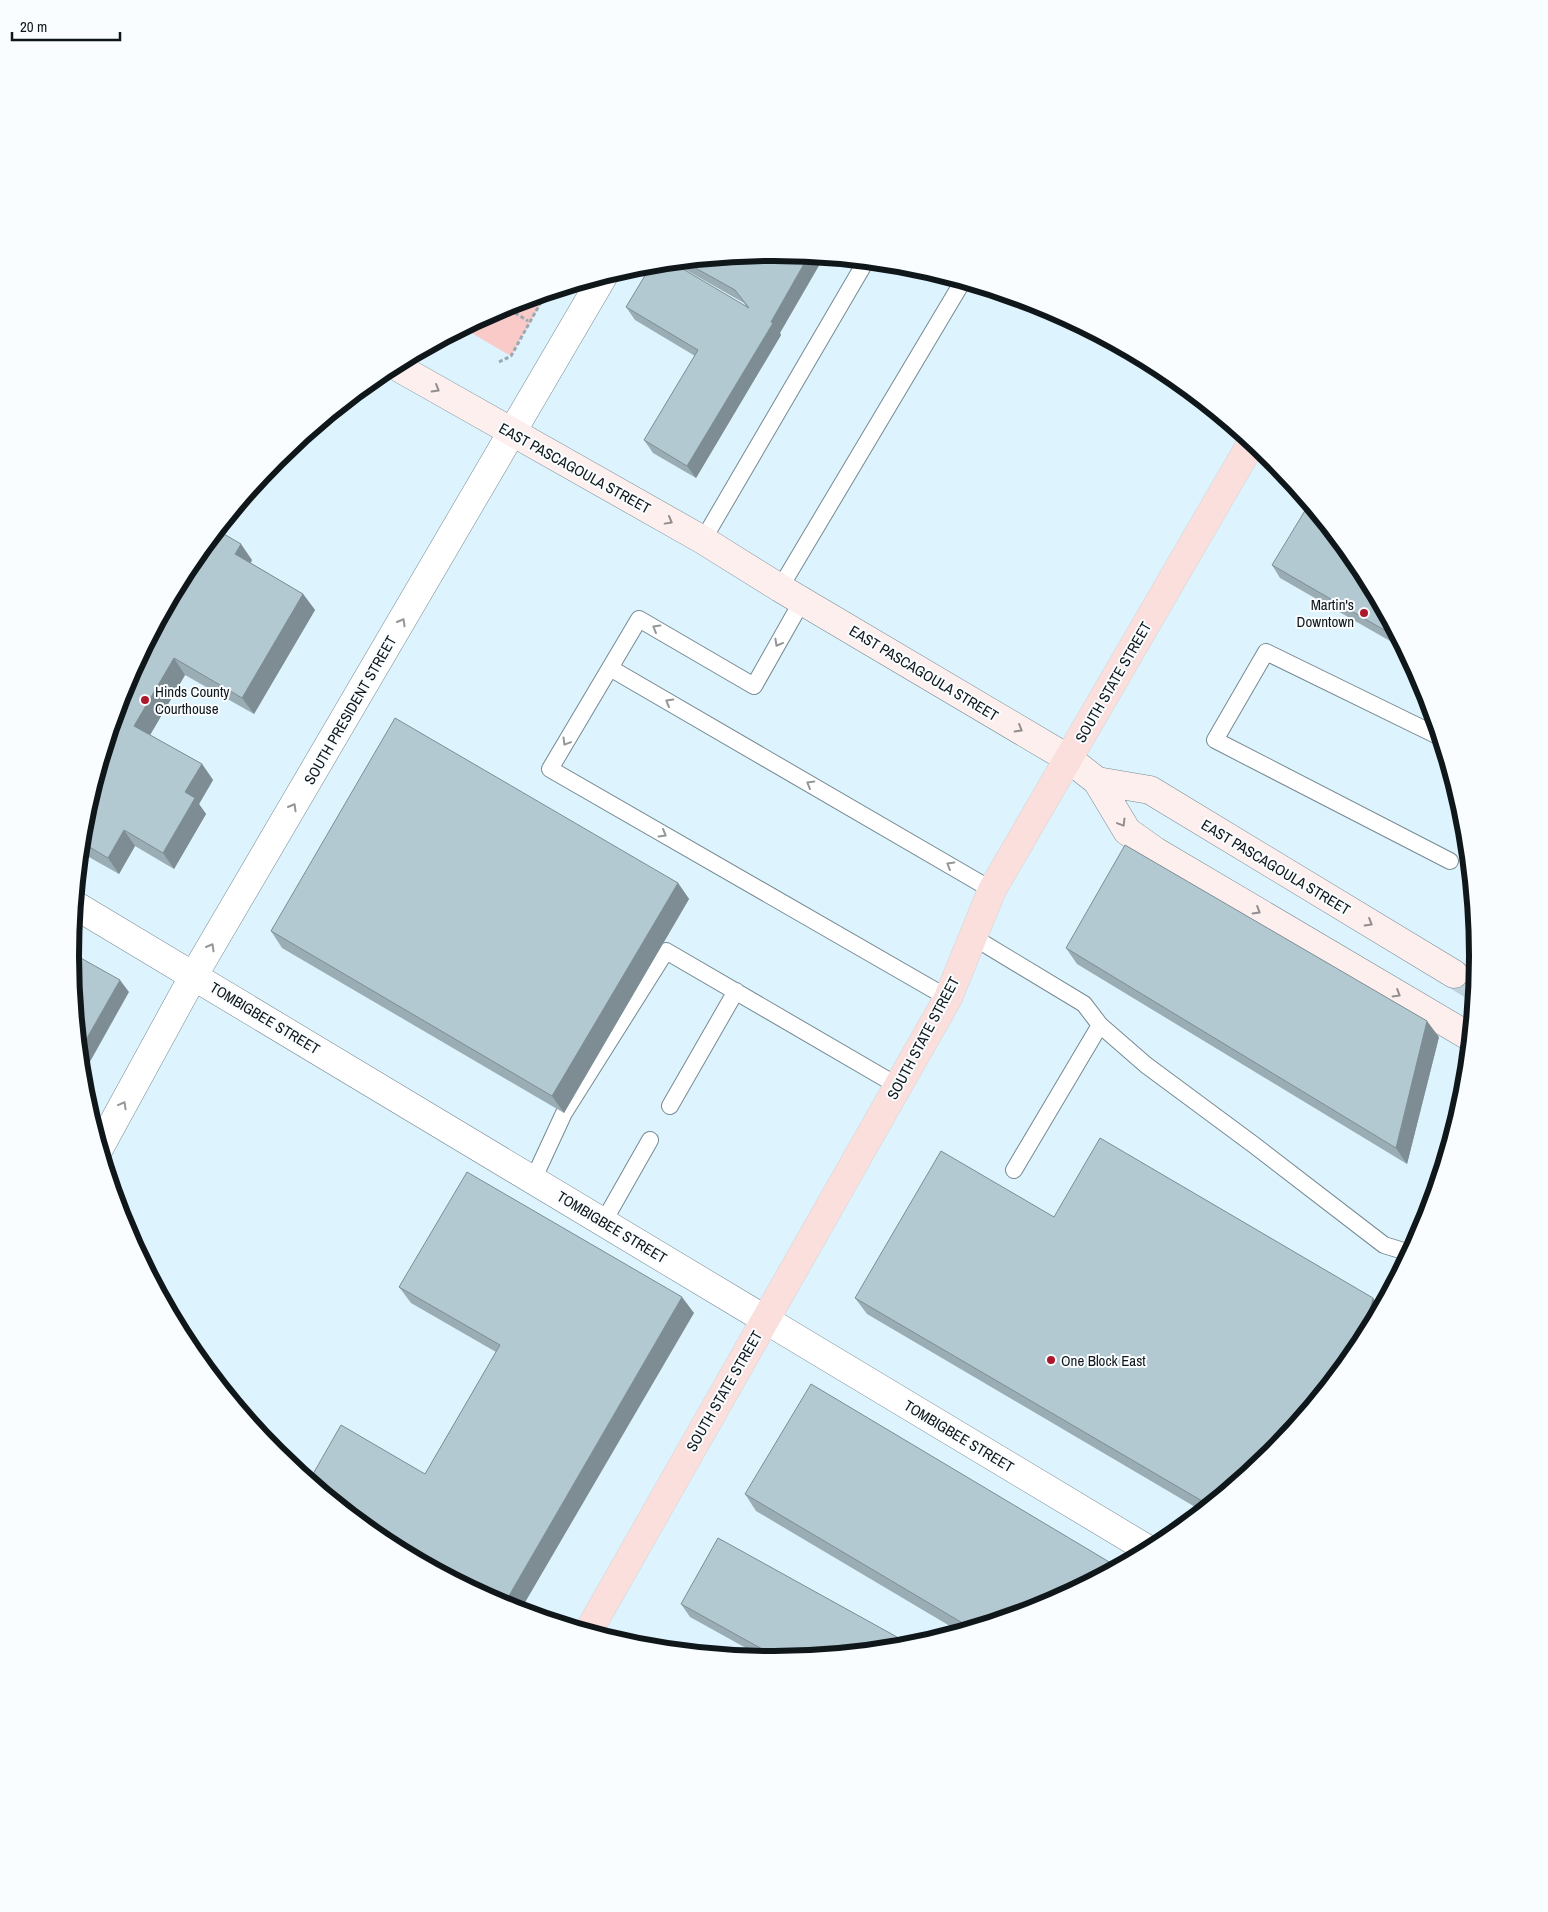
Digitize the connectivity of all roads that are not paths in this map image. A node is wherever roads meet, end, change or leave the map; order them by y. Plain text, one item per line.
1 (863, 267) edge
2 (600, 283) edge
3 (960, 286) edge
4 (402, 369) edge
5 (513, 434) junction
6 (1249, 448) edge
7 (703, 540) junction
8 (791, 594) junction
9 (610, 668) junction
10 (1432, 733) edge
11 (1069, 759) junction
12 (1097, 781) junction
13 (1450, 862) dead end
14 (992, 890) junction
15 (80, 908) edge
16 (973, 937) junction
17 (1454, 974) tunnel mouth
18 (194, 975) junction
19 (736, 991) junction
20 (948, 998) junction
21 (1100, 1025) junction
22 (1464, 1034) edge
23 (898, 1086) junction
24 (670, 1106) dead end
25 (650, 1140) dead end
26 (104, 1141) edge
27 (1014, 1170) dead end
28 (533, 1180) junction
29 (604, 1221) junction
30 (1404, 1251) edge
31 (765, 1318) junction
32 (1142, 1546) edge
33 (591, 1627) edge

1 - 7 lane
2 - 5 street, SOUTH PRESIDENT STREET
3 - 8 lane
4 -> 5 main road, EAST PASCAGOULA STREET
5 -> 7 main road, EAST PASCAGOULA STREET
18 -> 5 street, SOUTH PRESIDENT STREET
6 - 11 main road, SOUTH STATE STREET
7 - 8 main road, EAST PASCAGOULA STREET
8 -> 9 lane
8 -> 11 main road, EAST PASCAGOULA STREET
14 -> 9 lane
9 -> 20 lane
10 - 13 lane
11 - 12 main road, EAST PASCAGOULA STREET
11 - 14 main road, SOUTH STATE STREET
12 -> 17 main road, EAST PASCAGOULA STREET
12 -> 22 main road
14 - 16 main road, SOUTH STATE STREET
15 - 18 street, TOMBIGBEE STREET
16 - 20 main road, SOUTH STATE STREET
16 - 21 lane
26 -> 18 street, SOUTH PRESIDENT STREET
18 - 28 street, TOMBIGBEE STREET
19 - 23 lane
19 - 24 lane
19 - 28 lane
20 - 23 main road, SOUTH STATE STREET
21 - 27 lane
21 - 30 lane
23 - 31 main road, SOUTH STATE STREET
25 - 29 lane
28 - 29 street, TOMBIGBEE STREET
29 - 31 street, TOMBIGBEE STREET
31 - 32 street, TOMBIGBEE STREET
31 - 33 main road, SOUTH STATE STREET

